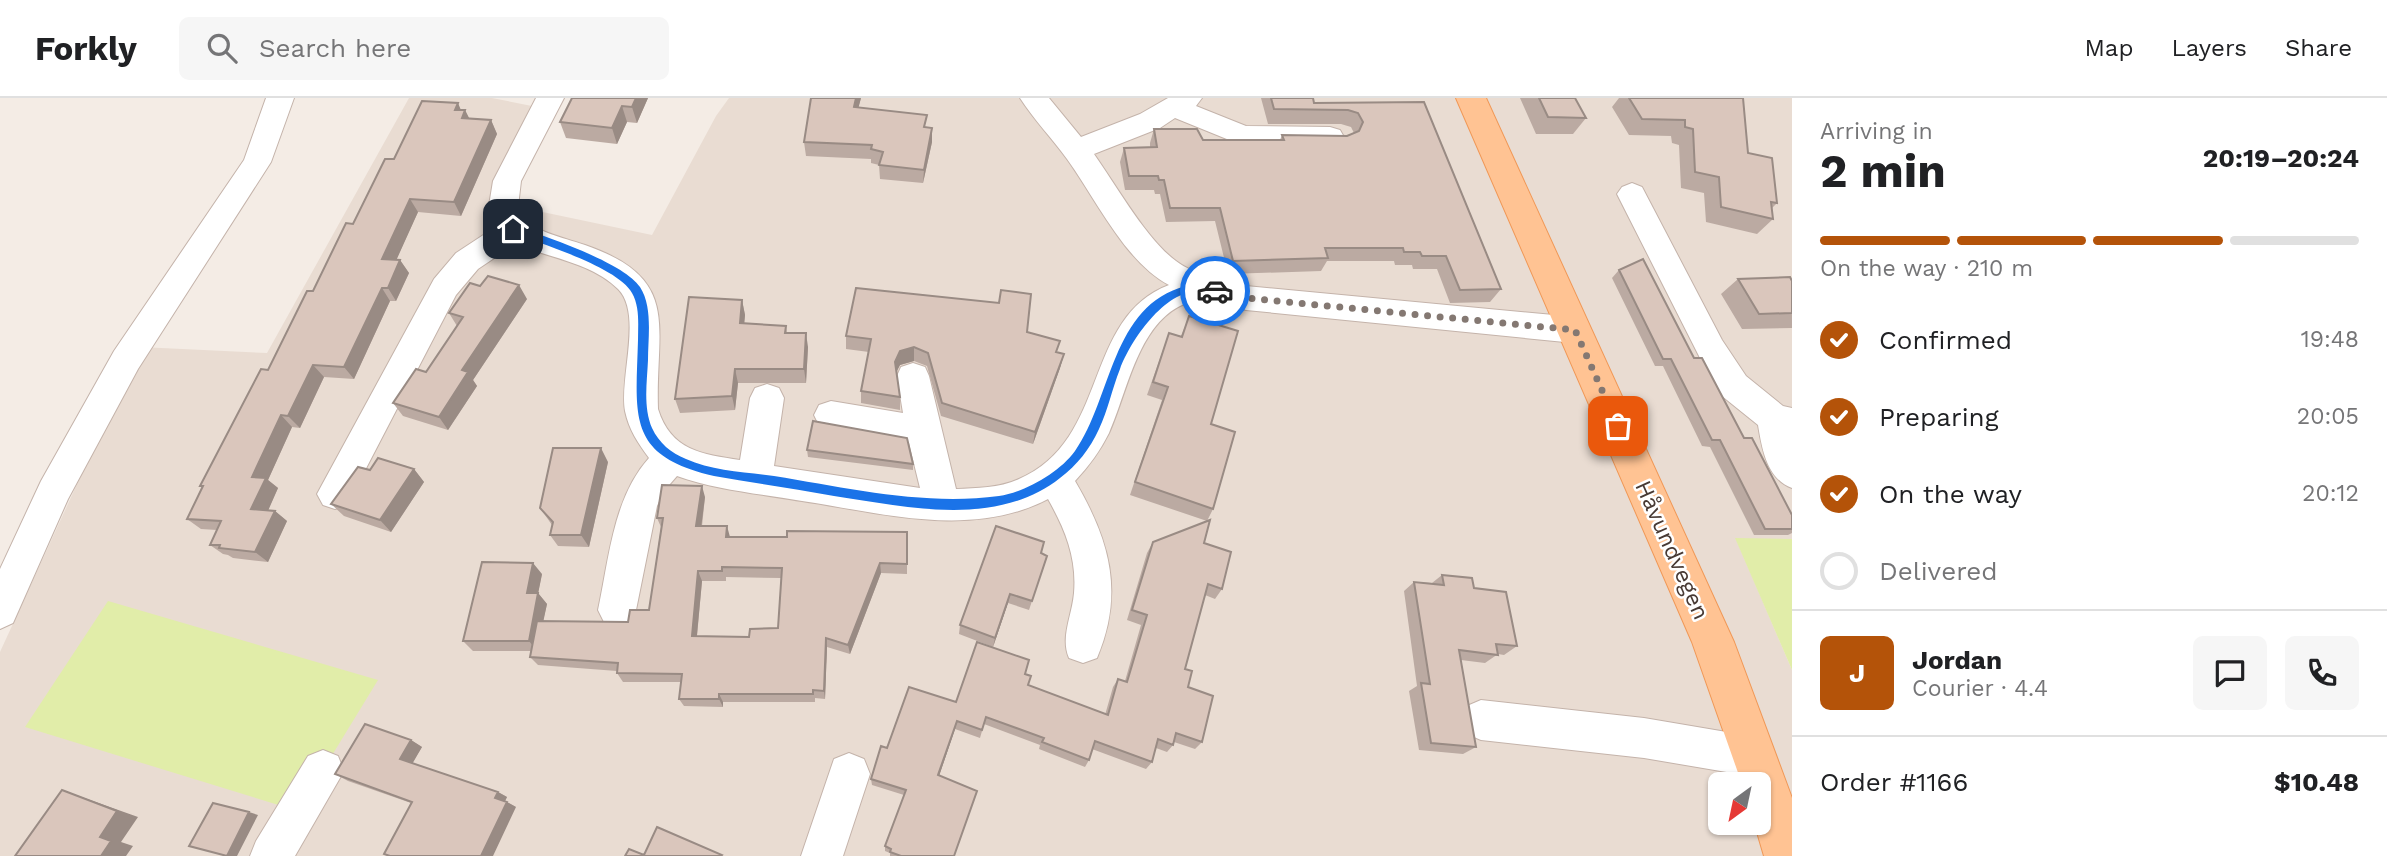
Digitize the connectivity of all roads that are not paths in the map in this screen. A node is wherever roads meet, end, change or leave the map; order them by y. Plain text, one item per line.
1 (281, 98) edge
2 (550, 98) edge
3 (1034, 98) edge
4 (1471, 98) edge
5 (1182, 102) edge
6 (1340, 137) edge
7 (1076, 150) junction
8 (1632, 194) dead end
9 (513, 229) junction
10 (1199, 287) junction
11 (1575, 330) junction
12 (913, 376) dead end
13 (767, 398) dead end
14 (831, 415) dead end
15 (1783, 420) edge
16 (923, 431) junction
17 (671, 458) junction
18 (1792, 473) edge
19 (1054, 477) junction
20 (755, 478) junction
21 (335, 494) edge
22 (942, 505) junction
23 (617, 610) dead end
24 (0, 611) edge
25 (1083, 645) dead end
26 (1481, 720) dead end
27 (1756, 758) junction
28 (323, 771) dead end
29 (849, 774) dead end
30 (271, 856) edge
31 (822, 856) edge
32 (1788, 856) edge

1 - 24 street
2 - 9 street
3 - 7 street
4 - 11 main road, Håvundvegen
5 - 6 street
5 - 7 street
7 - 10 street
8 - 15 street
9 - 17 street
9 - 21 street
10 - 11 street
10 - 19 street
11 - 27 main road, Håvundvegen
12 - 16 street
13 - 20 street
14 - 16 street
15 - 18 street
16 - 22 street
17 - 20 street
17 - 23 street
19 - 22 street
19 - 25 street
20 - 22 street
26 - 27 street
27 - 32 main road, Håvundvegen
28 - 30 street
29 - 31 street

